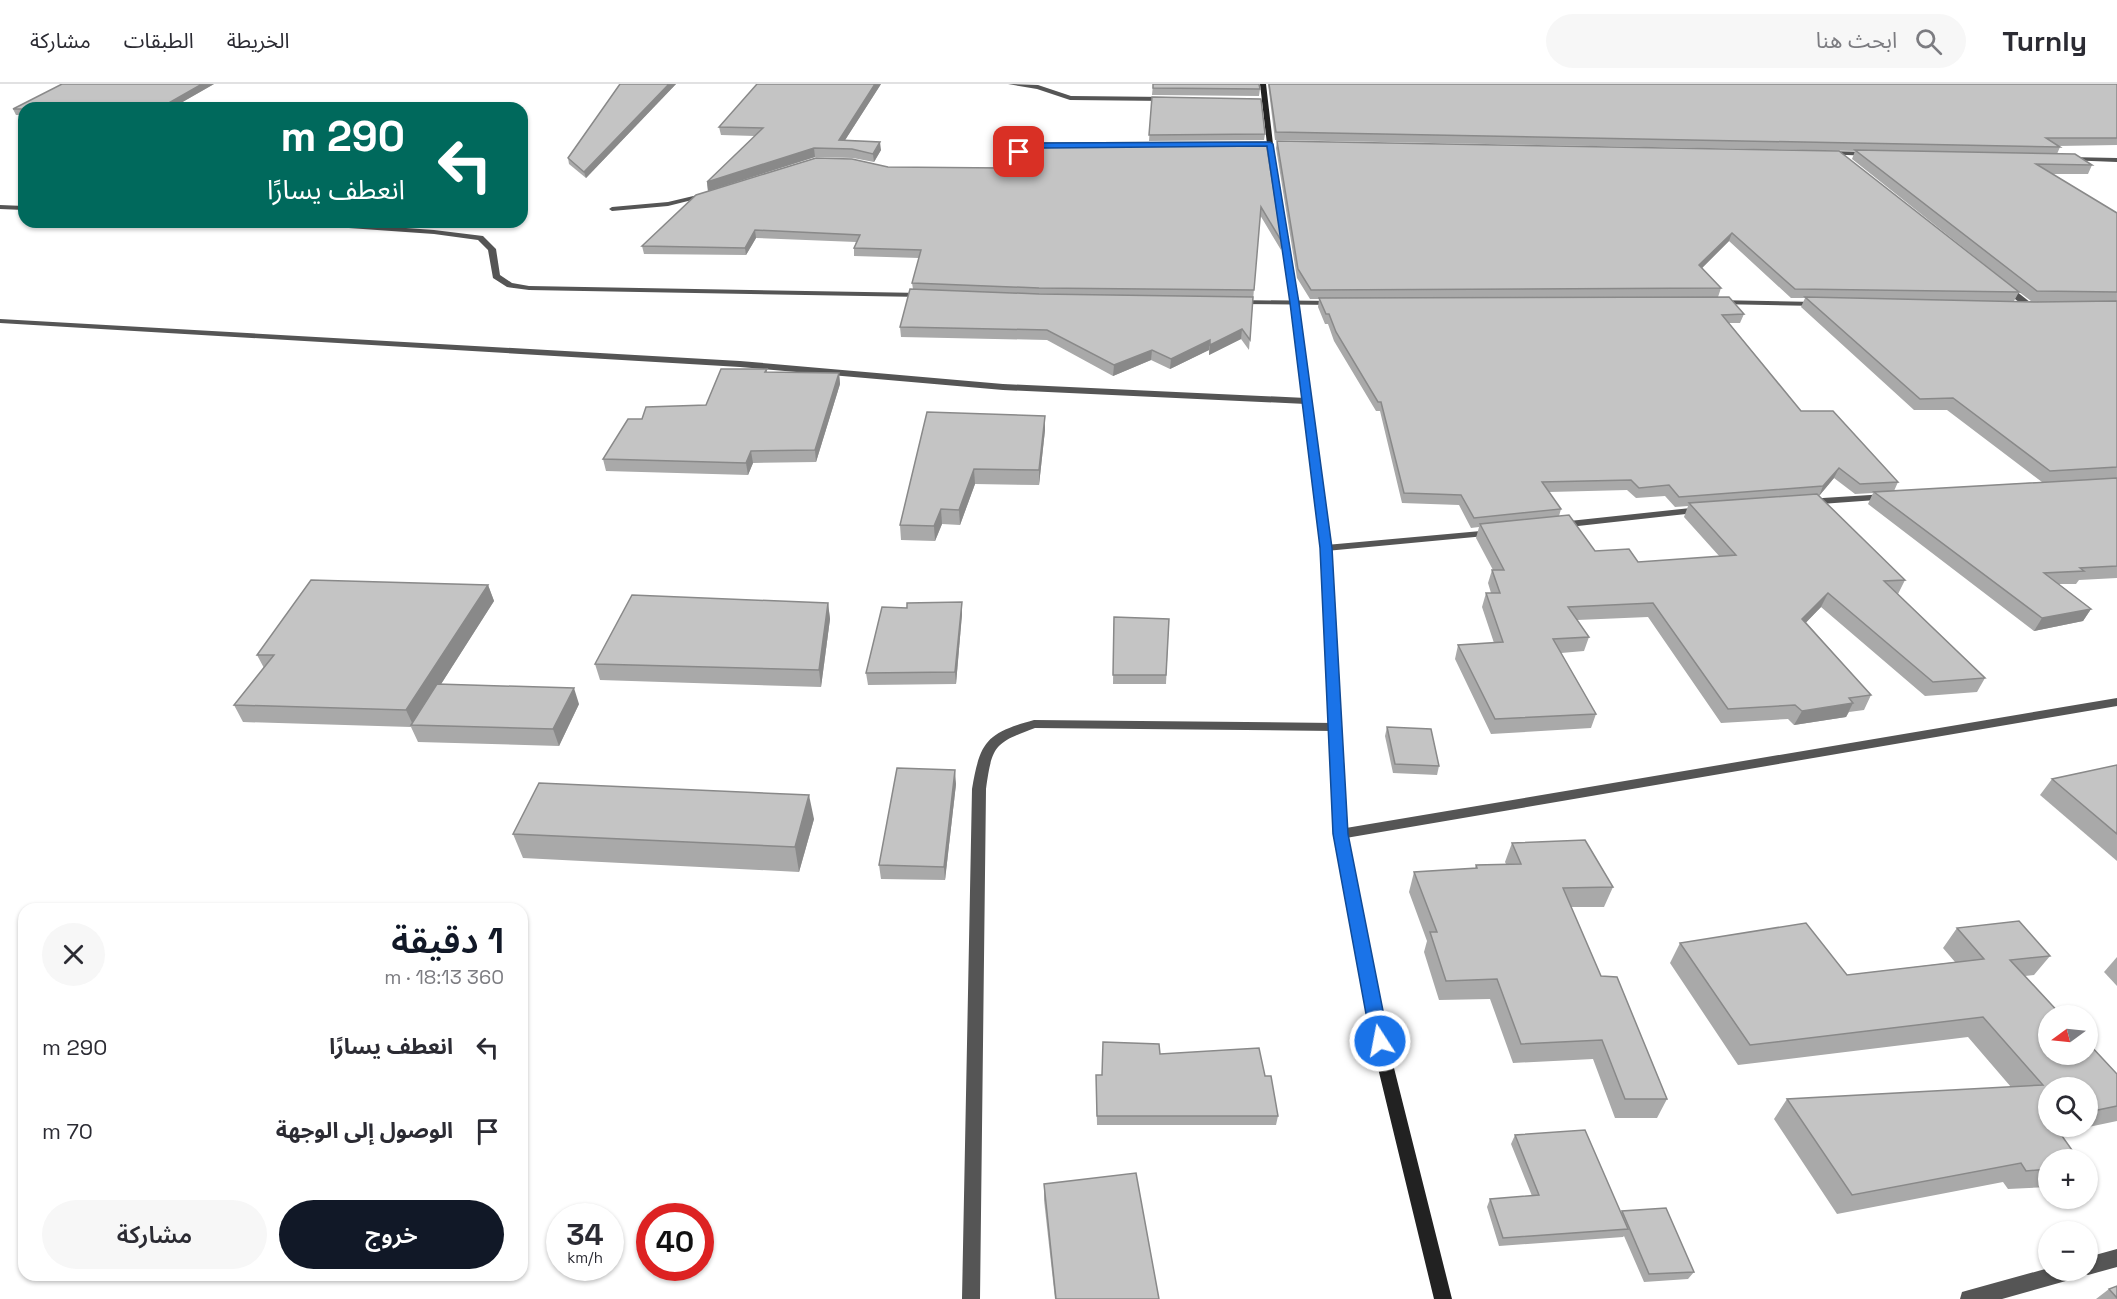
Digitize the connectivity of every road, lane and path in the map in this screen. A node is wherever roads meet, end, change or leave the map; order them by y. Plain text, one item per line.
1 (1011, 84) edge
2 (1263, 84) edge
3 (1173, 99) edge
4 (1044, 146) edge
5 (1812, 153) edge
6 (1836, 153) junction
7 (1883, 154) edge
8 (2058, 159) edge
9 (1845, 160) edge
10 (2117, 160) edge
11 (998, 171) edge
12 (713, 194) edge
13 (0, 207) edge
14 (18, 208) edge
15 (612, 209) dead end
16 (377, 228) edge
17 (1994, 278) edge
18 (936, 296) edge
19 (1225, 302) edge
20 (1704, 302) edge
21 (1295, 303) junction
22 (1341, 303) edge
23 (1821, 304) edge
24 (2020, 307) edge
25 (2032, 308) junction
26 (2042, 308) edge
27 (0, 321) edge
28 (1306, 401) junction
29 (1902, 495) edge
30 (1796, 502) edge
31 (1714, 509) edge
32 (1548, 526) edge
33 (1501, 532) edge
34 (1326, 548) junction
35 (2117, 702) edge
36 (1335, 727) junction
37 (1340, 834) junction
38 (2117, 1258) edge
39 (2098, 1263) edge
40 (2038, 1280) edge
41 (971, 1299) edge
42 (1443, 1299) edge
43 (1969, 1299) edge

1 - 3 street
2 - 21 street
4 - 11 street
5 - 6 street
6 - 7 street
6 - 9 street
8 - 10 street
12 - 15 street
13 - 14 street
16 - 18 street
17 - 25 street
19 - 21 street
20 - 23 street
21 - 22 street
21 - 28 street
24 - 25 street
25 - 26 street
27 - 28 street
28 - 34 street
29 - 30 street
31 - 32 street
33 - 34 street
34 - 36 street
35 - 37 street
36 - 37 street
36 - 41 street
37 - 42 street
38 - 39 street
40 - 43 street

